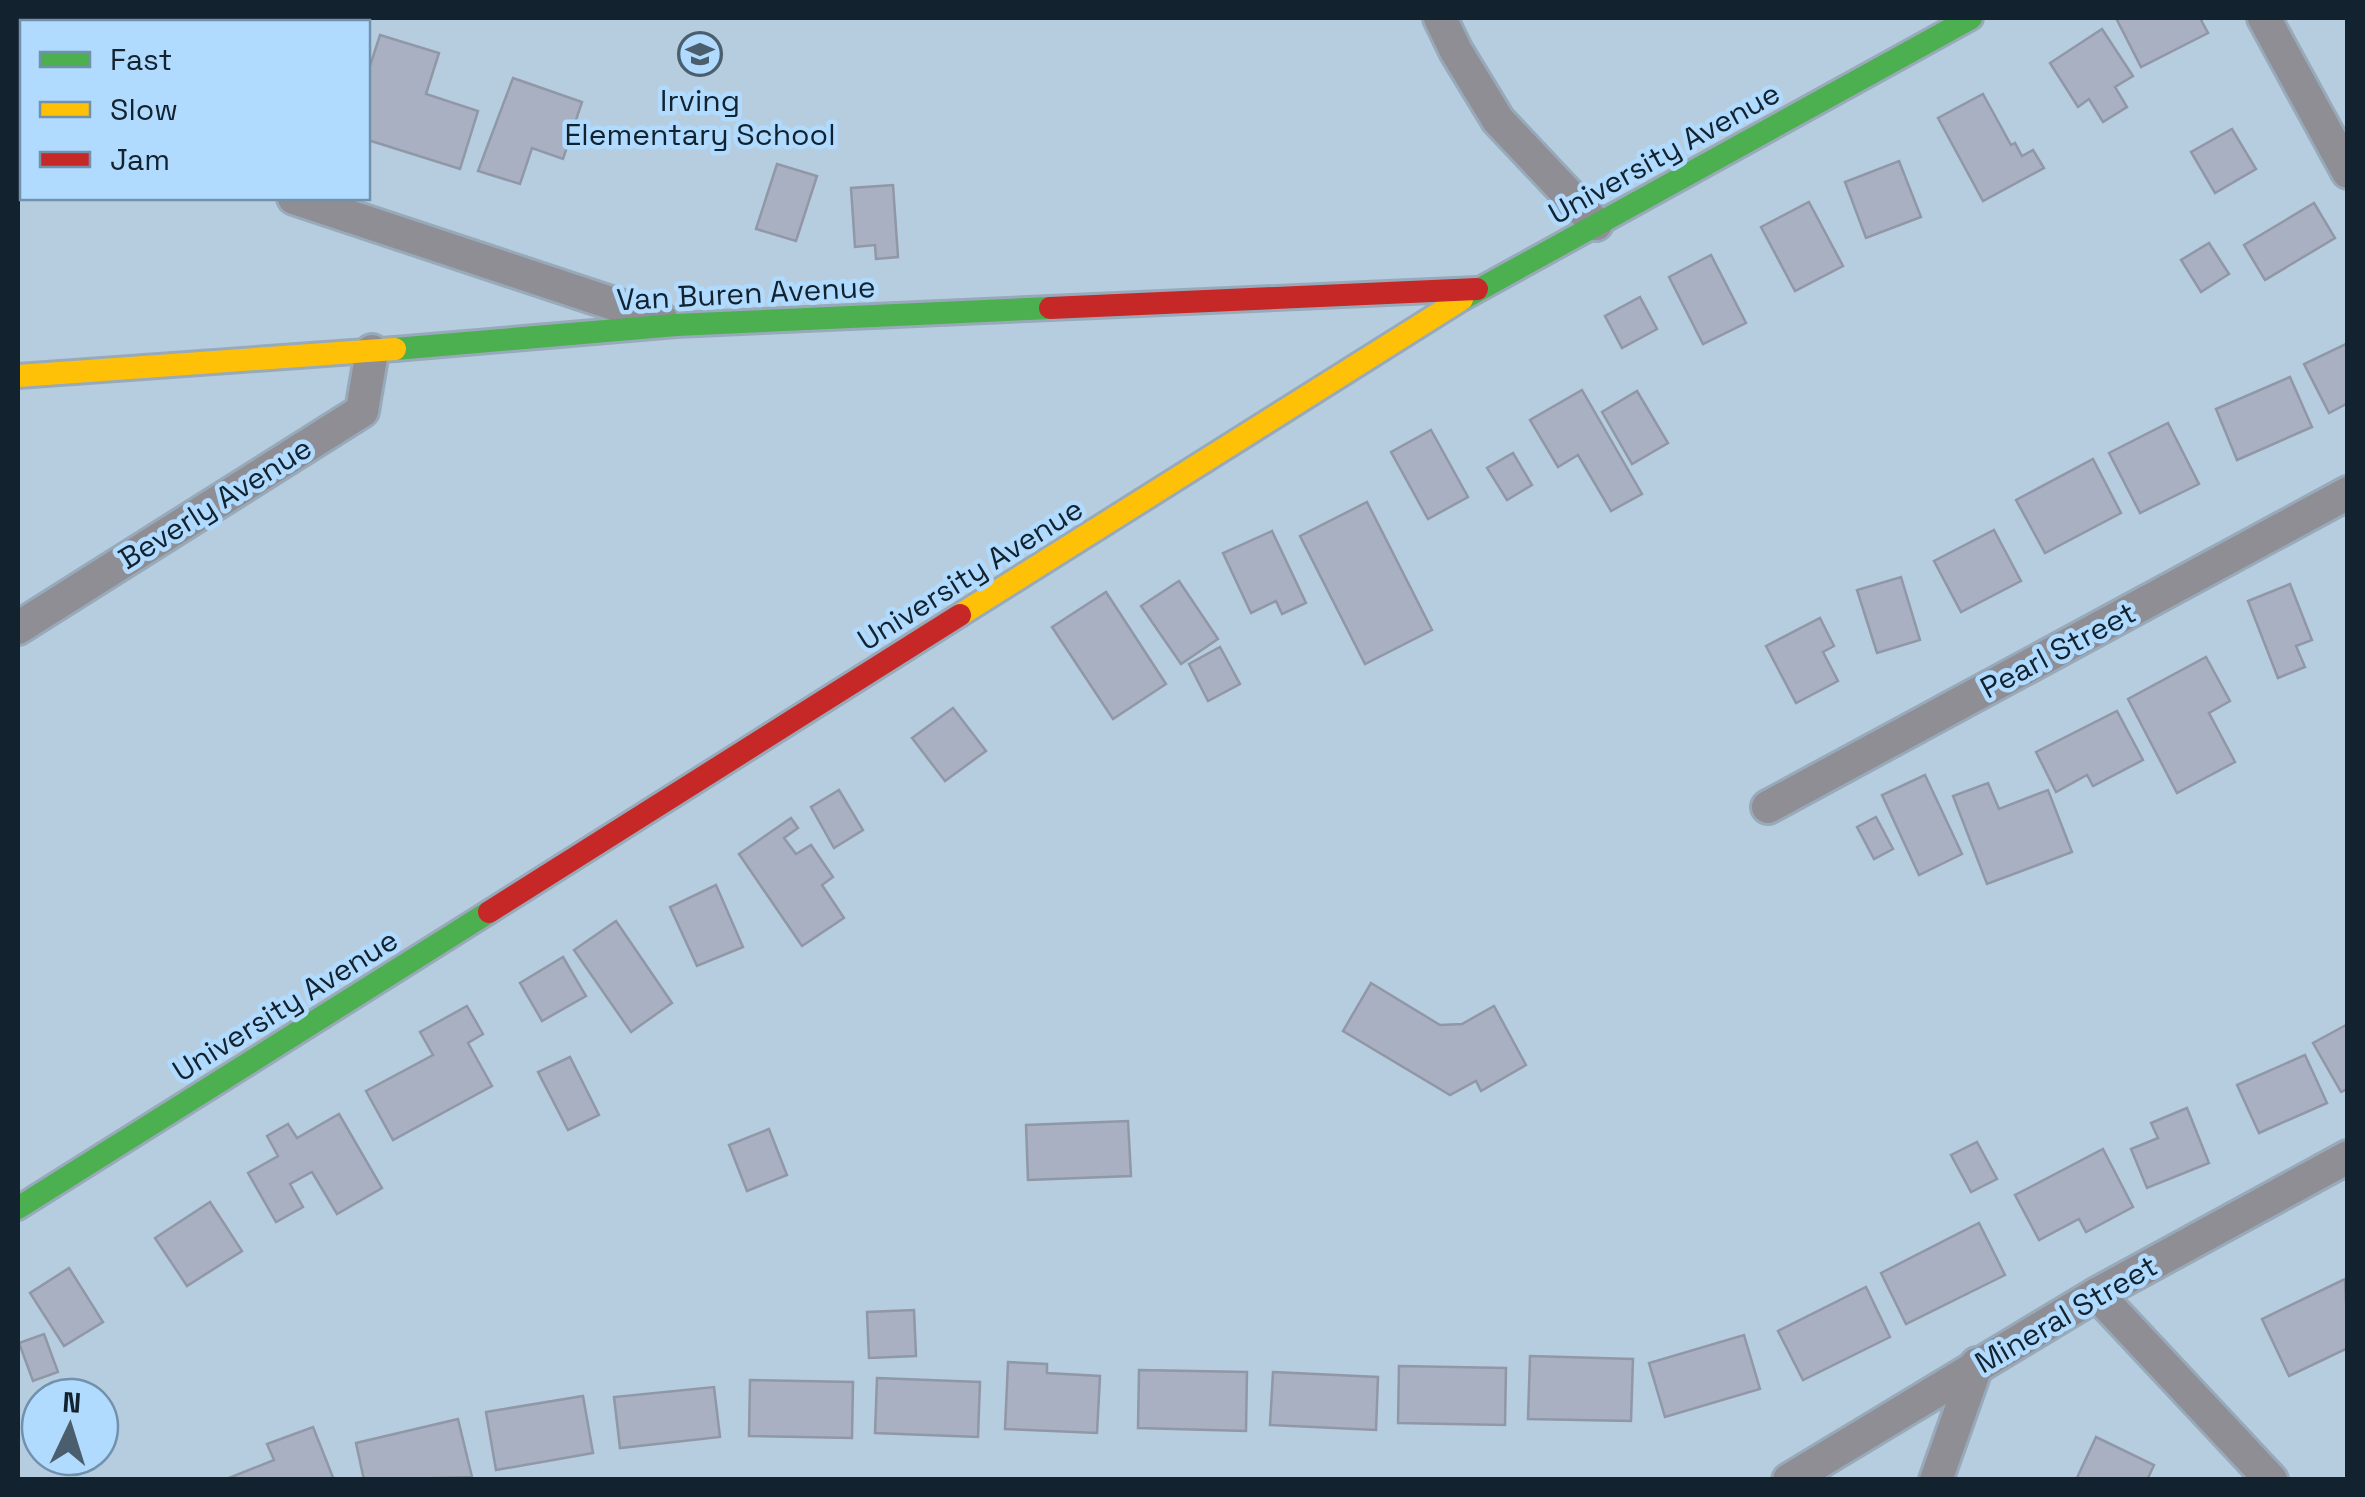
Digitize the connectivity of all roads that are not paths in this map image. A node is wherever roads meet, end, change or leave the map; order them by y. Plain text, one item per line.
1 (1440, 18) edge
2 (1972, 18) edge
3 (2264, 18) edge
4 (2348, 172) edge
5 (300, 200) edge
6 (1596, 224) junction
7 (1479, 289) junction
8 (676, 325) junction
9 (372, 351) junction
10 (18, 376) edge
11 (2348, 493) edge
12 (18, 628) edge
13 (1768, 806) dead end
14 (2348, 1157) edge
15 (18, 1208) edge
16 (2097, 1294) junction
17 (1976, 1364) junction
18 (1789, 1480) edge
19 (1936, 1480) edge
20 (2272, 1480) edge

1 - 6 street
2 - 6 main road, University Avenue
3 - 4 street
5 - 8 street
6 - 7 main road, University Avenue
7 - 8 main road, Van Buren Avenue
7 - 15 main road, University Avenue
8 - 9 main road, Van Buren Avenue
9 - 10 main road, Van Buren Avenue
9 - 12 street, Beverly Avenue
11 - 13 street, Pearl Street
14 - 16 street, Mineral Street
16 - 17 street, Mineral Street
16 - 20 street
17 - 18 street, Mineral Street
17 - 19 street

